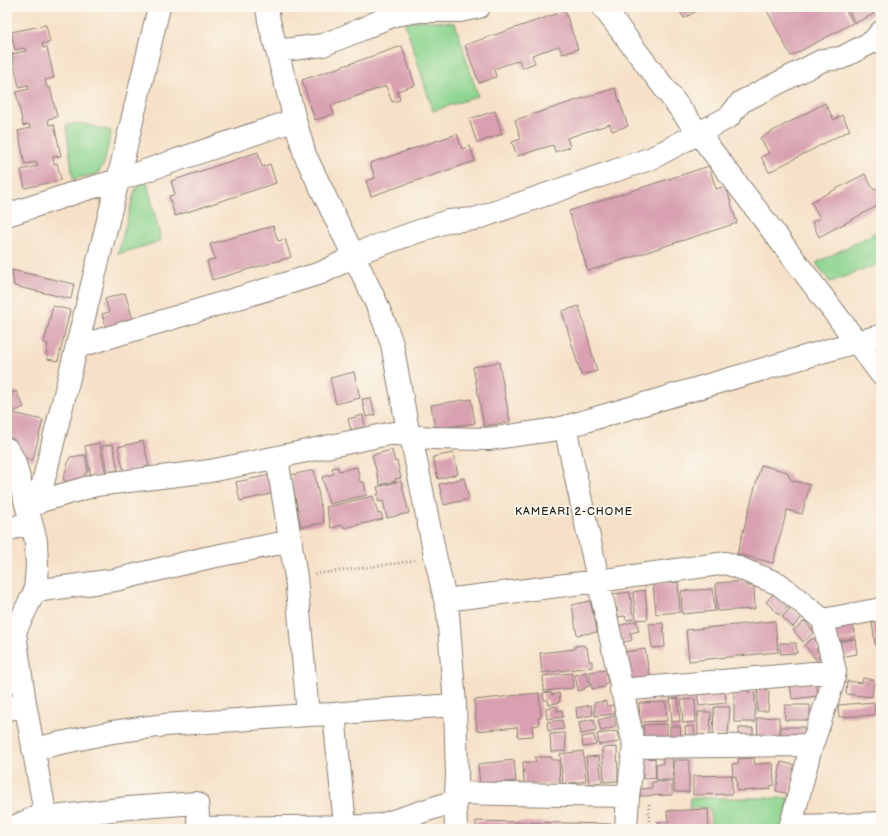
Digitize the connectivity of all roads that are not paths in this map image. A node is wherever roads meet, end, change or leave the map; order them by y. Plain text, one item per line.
1 (159, 7) edge
2 (267, 7) edge
3 (479, 7) edge
4 (603, 7) edge
5 (881, 32) edge
6 (277, 51) junction
7 (294, 120) junction
8 (699, 134) junction
9 (118, 180) junction
10 (7, 215) edge
11 (354, 254) junction
12 (881, 336) edge
13 (856, 342) junction
14 (77, 347) junction
15 (881, 374) edge
16 (565, 427) junction
17 (410, 436) junction
18 (7, 450) edge
19 (277, 458) junction
20 (32, 510) junction
21 (7, 530) edge
22 (291, 541) junction
23 (598, 581) junction
24 (35, 591) junction
25 (445, 600) junction
26 (881, 609) edge
27 (823, 620) junction
28 (11, 636) edge
29 (835, 671) junction
30 (622, 690) junction
31 (455, 705) junction
32 (16, 706) edge
33 (308, 714) junction
34 (334, 714) junction
35 (812, 745) junction
36 (634, 747) junction
37 (33, 749) junction
38 (628, 796) junction
39 (456, 797) junction
40 (46, 820) edge
41 (881, 822) edge
42 (345, 825) junction
43 (230, 828) edge
44 (790, 828) edge
45 (9, 829) edge
46 (456, 829) edge
47 (626, 829) edge

1 - 9 street
2 - 6 street
3 - 6 street
4 - 8 street
5 - 8 street
6 - 7 street
7 - 9 street
7 - 11 street
8 - 11 street
8 - 13 street
9 - 10 street
9 - 14 street
11 - 14 street
11 - 17 street
12 - 13 street
13 - 15 street
13 - 16 street
14 - 20 street
16 - 17 street
16 - 23 street
17 - 19 street
17 - 25 street
18 - 20 street
19 - 20 street
19 - 22 street
20 - 21 street
20 - 24 street
22 - 24 street
22 - 33 street
23 - 25 street
23 - 27 street
23 - 30 street
24 - 28 street
25 - 31 street
26 - 27 street
27 - 29 street
28 - 32 street
29 - 30 street
29 - 35 street
30 - 36 street
31 - 34 street
31 - 39 street
32 - 37 street
33 - 34 street
33 - 37 street
34 - 42 street
35 - 36 street
35 - 44 street
36 - 38 street
37 - 40 street
38 - 39 street
38 - 47 street
39 - 42 street
39 - 46 street
40 - 43 street
40 - 45 street
41 - 44 street
42 - 43 street

